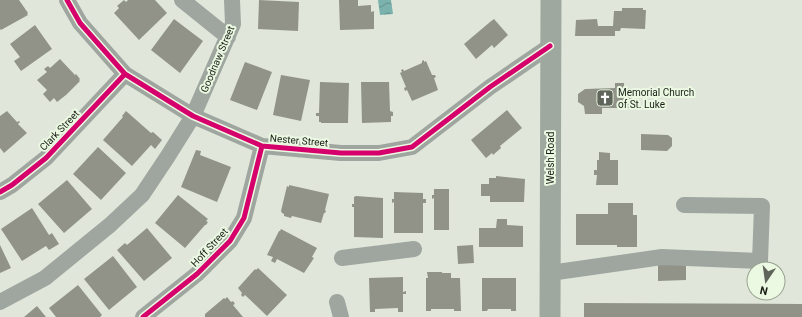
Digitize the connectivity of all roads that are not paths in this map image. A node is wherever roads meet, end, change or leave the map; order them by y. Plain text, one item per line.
1 (67, 0) edge
2 (182, 0) edge
3 (232, 0) edge
4 (551, 0) edge
5 (228, 37) junction
6 (550, 46) junction
7 (125, 74) junction
8 (193, 116) junction
9 (262, 146) junction
10 (0, 192) edge
11 (684, 204) dead end
12 (414, 249) dead end
13 (342, 258) dead end
14 (550, 273) junction
15 (0, 302) edge
16 (143, 317) edge
17 (550, 317) edge

1 - 7 street, Nester Street
2 - 5 street
3 - 5 street, Goodnaw Street
4 - 6 main road, Welsh Road
5 - 8 street, Goodnaw Street
6 - 9 street, Nester Street
6 - 14 main road, Welsh Road
7 - 8 street, Nester Street
7 - 10 street, Clark Street
8 - 9 street, Nester Street
8 - 15 street, Goodnaw Street
9 - 16 street, Hoff Street
11 - 14 street
12 - 13 street
14 - 17 main road, Welsh Road

